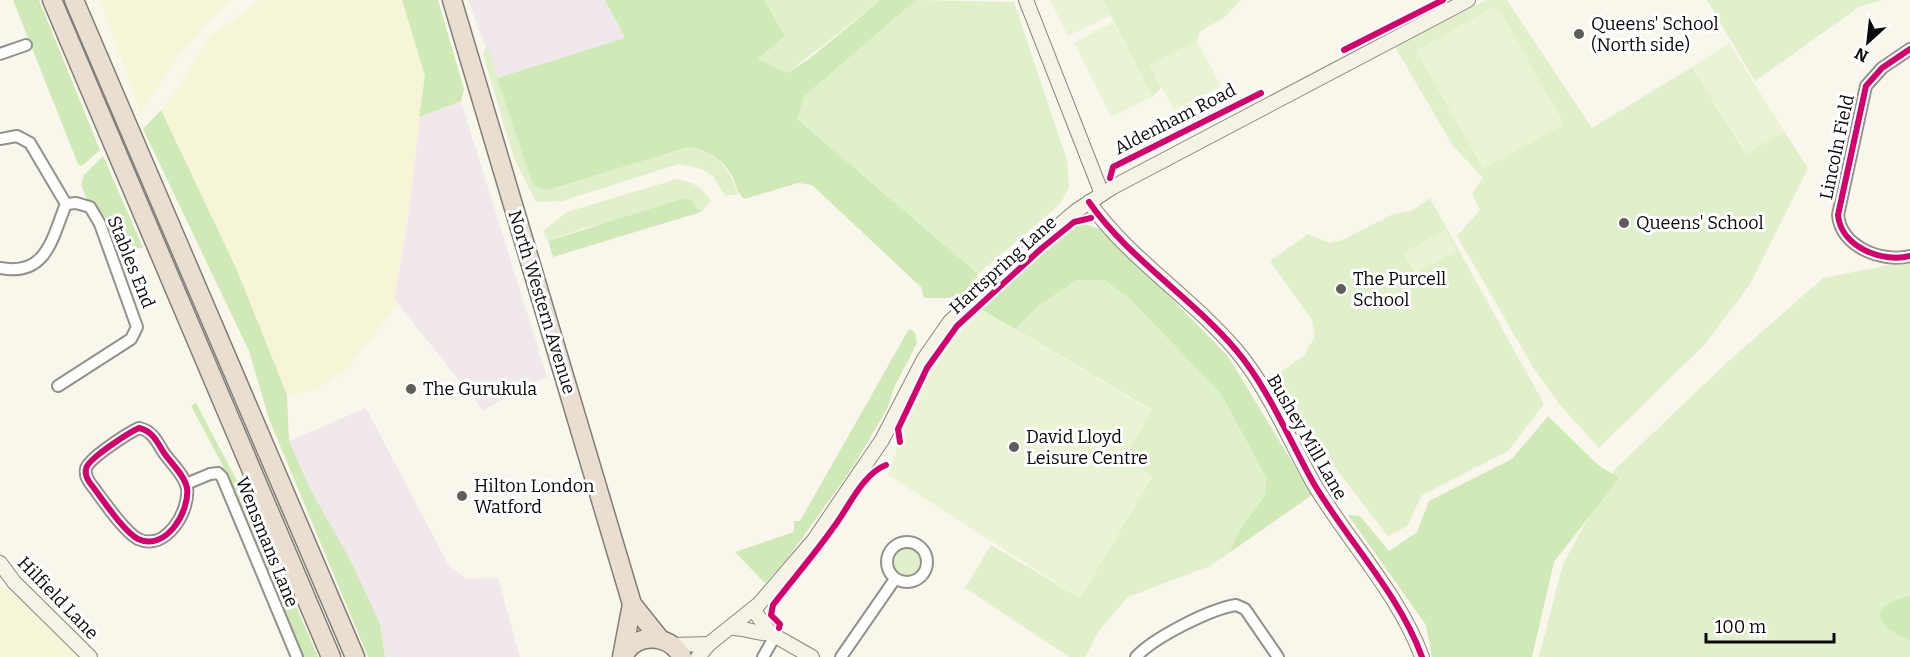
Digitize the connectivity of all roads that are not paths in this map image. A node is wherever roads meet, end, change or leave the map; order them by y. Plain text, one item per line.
1 (52, 0) edge
2 (75, 0) edge
3 (452, 0) edge
4 (1026, 0) edge
5 (1468, 0) edge
6 (26, 45) dead end
7 (1910, 49) edge
8 (0, 54) edge
9 (0, 139) edge
10 (1102, 194) junction
11 (1089, 202) junction
12 (66, 204) junction
13 (1910, 256) edge
14 (0, 268) edge
15 (58, 386) dead end
16 (186, 484) junction
17 (0, 563) edge
18 (895, 579) dead end
19 (632, 604) junction
20 (753, 609) junction
21 (730, 628) junction
22 (772, 635) junction
23 (709, 644) junction
24 (671, 647) edge
25 (90, 657) edge
26 (297, 657) edge
27 (332, 657) edge
28 (355, 657) edge
29 (622, 657) edge
30 (698, 657) edge
31 (763, 657) edge
32 (812, 657) edge
33 (841, 657) edge
34 (1136, 657) edge
35 (1278, 657) edge
36 (1422, 657) edge

1 - 27 highway
2 - 28 highway
3 - 19 highway, North Western Avenue
4 - 10 main road
5 - 10 main road, Aldenham Road
6 - 8 street
7 - 13 street, Lincoln Field
9 - 12 street
10 - 11 main road, Hartspring Lane
11 - 20 main road, Hartspring Lane
11 - 36 main road, Bushey Mill Lane
12 - 14 street
12 - 15 street, Stables End
16 - 16 street
16 - 26 street, Wensmans Lane
17 - 25 main road, Hilfield Lane
18 - 33 street
19 - 24 highway, North Western Avenue
19 - 29 highway, North Western Avenue
20 - 21 main road, Hartspring Lane
20 - 22 main road
21 - 22 main road
21 - 23 main road, Hartspring Lane
22 - 31 street
22 - 32 main road
23 - 24 main road
23 - 30 main road, Hartspring Lane
24 - 29 highway
34 - 35 street

